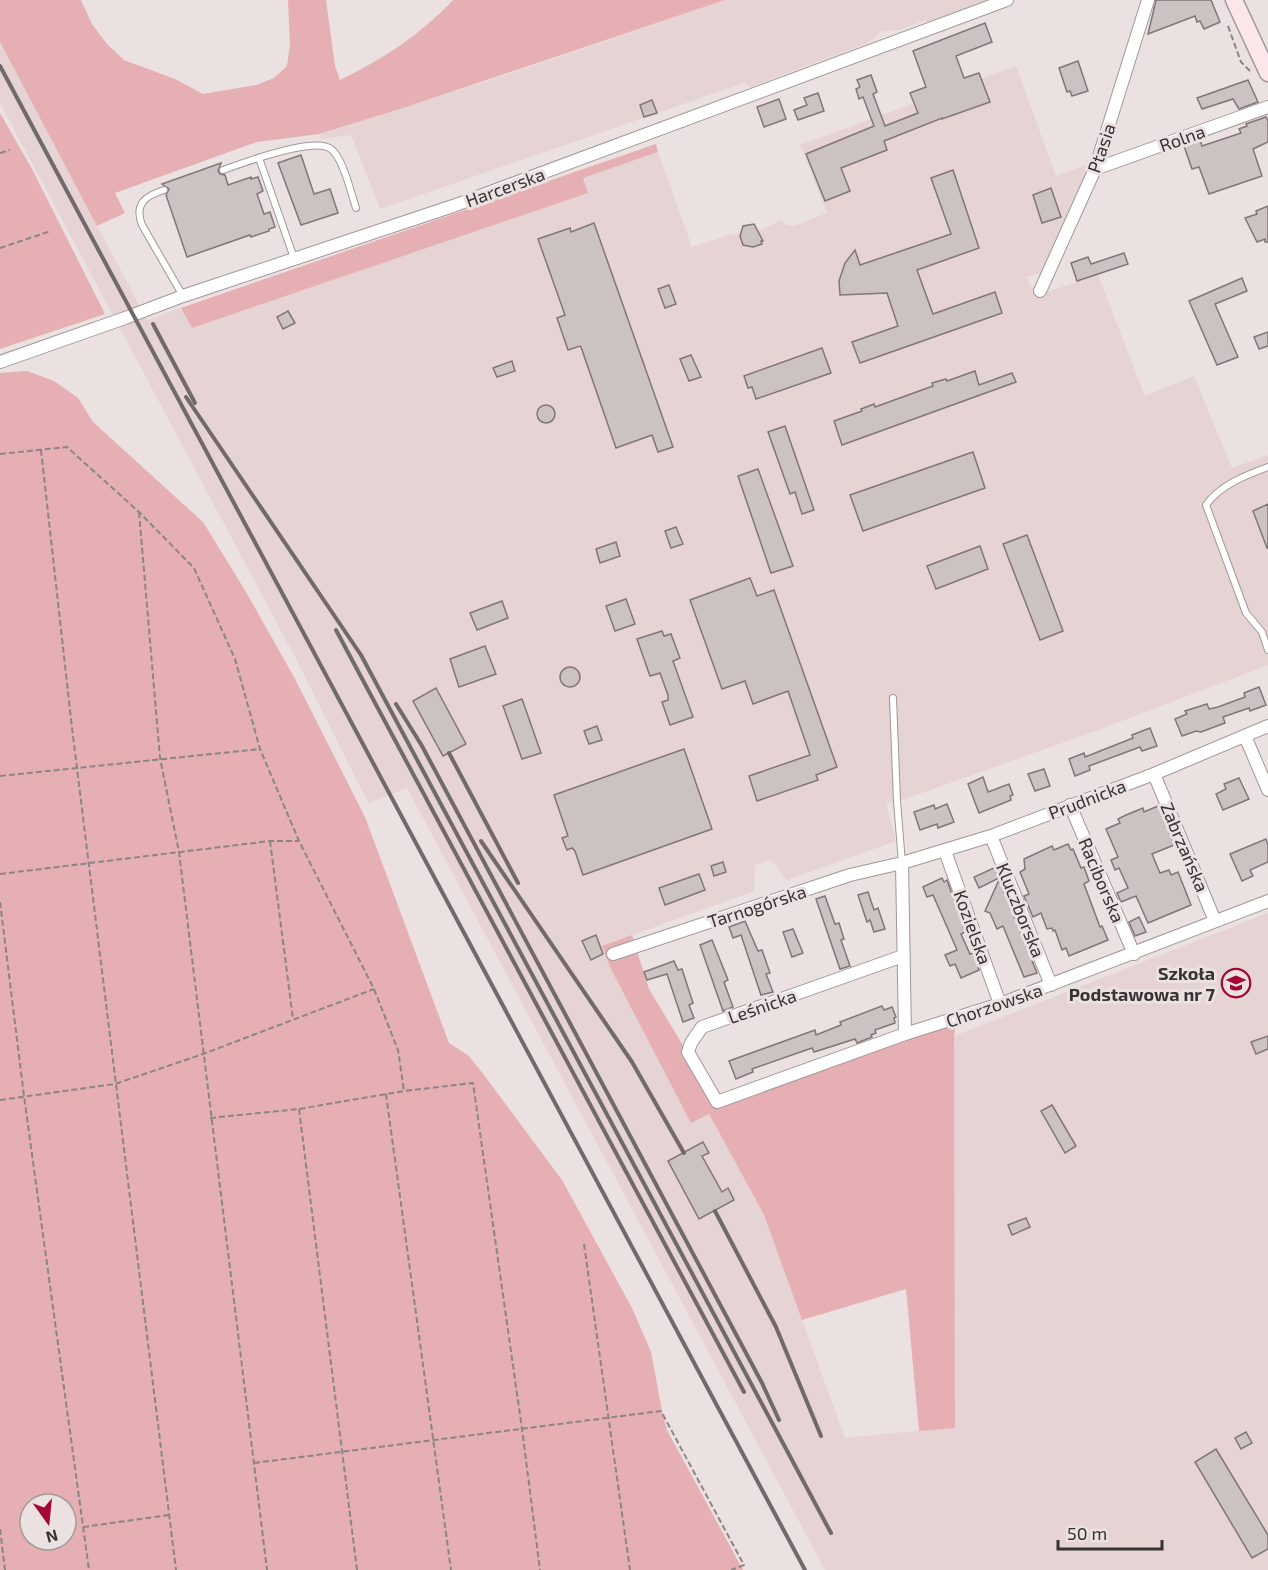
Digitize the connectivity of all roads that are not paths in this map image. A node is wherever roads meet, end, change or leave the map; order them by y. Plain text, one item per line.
1 (1007, 0) edge
2 (1148, 0) edge
3 (1234, 0) edge
4 (1268, 73) edge
5 (1268, 107) edge
6 (259, 158) junction
7 (1095, 169) junction
8 (223, 170) dead end
9 (164, 190) dead end
10 (356, 208) dead end
11 (294, 258) junction
12 (1040, 291) dead end
13 (183, 296) junction
14 (0, 362) edge
15 (1268, 467) edge
16 (1268, 650) edge
17 (893, 698) dead end
18 (1268, 726) edge
19 (1245, 736) junction
20 (1154, 774) junction
21 (1268, 790) edge
22 (1070, 805) junction
23 (991, 836) junction
24 (945, 850) junction
25 (902, 862) junction
26 (1268, 902) edge
27 (1215, 921) junction
28 (613, 954) dead end
29 (1134, 954) junction
30 (903, 956) junction
31 (1051, 985) junction
32 (1000, 1004) junction
33 (905, 1034) junction
34 (717, 1102) joint

1 - 11 street, Harcerska
2 - 7 street, Ptasia
3 - 4 main road
5 - 7 street, Rolna
6 - 8 lane
6 - 10 lane
6 - 11 lane
7 - 12 street, Ptasia
9 - 13 lane
11 - 13 street, Harcerska
13 - 14 street, Harcerska
15 - 16 lane
17 - 25 lane
18 - 19 street, Prudnicka
19 - 20 street, Prudnicka
19 - 21 street
20 - 22 street, Prudnicka
20 - 27 street, Zabrzańska
22 - 23 street, Prudnicka
22 - 29 street, Raciborska
23 - 24 street, Prudnicka
23 - 31 street, Kluczborska
24 - 25 street, Prudnicka
24 - 32 street, Kozielska
25 - 28 street, Tarnogórska
25 - 30 street
26 - 27 street, Chorzowska
27 - 29 street, Chorzowska
29 - 31 street, Chorzowska
30 - 33 street
30 - 34 street, Leśnicka
31 - 32 street, Chorzowska
32 - 33 street, Chorzowska
33 - 34 street, Chorzowska

